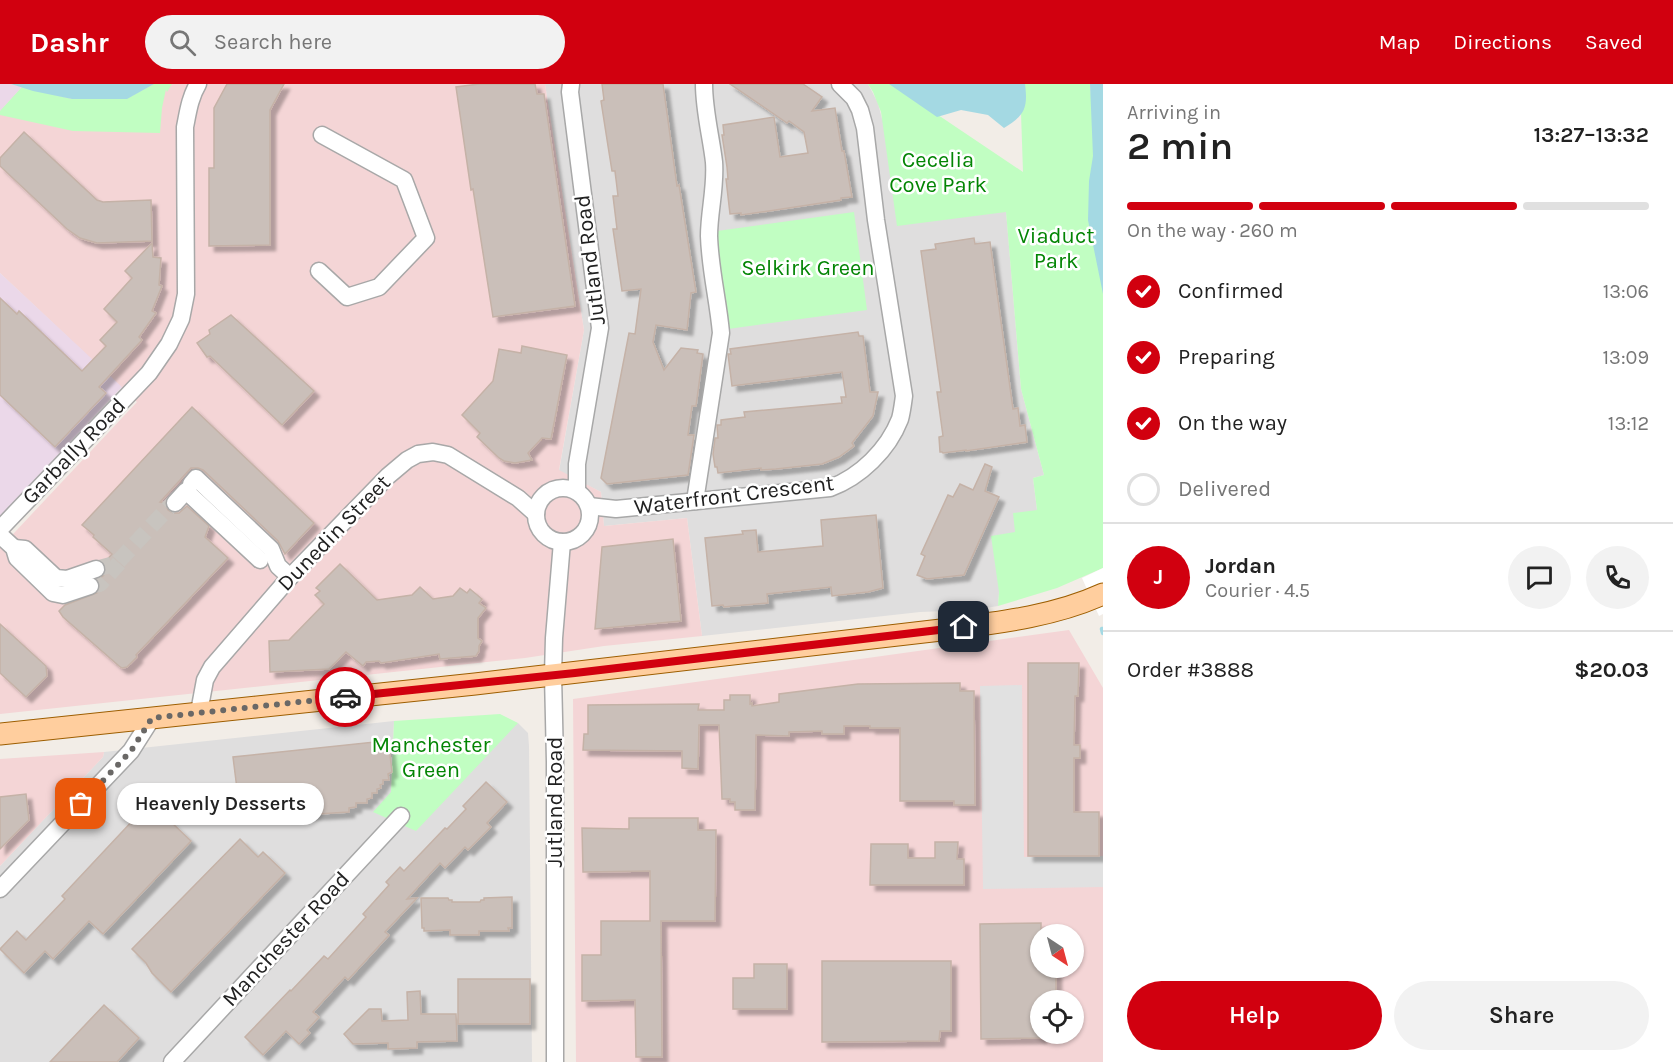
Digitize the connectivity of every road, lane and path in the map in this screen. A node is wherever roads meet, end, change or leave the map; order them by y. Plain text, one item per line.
1 (198, 84) edge
2 (704, 84) edge
3 (840, 84) edge
4 (568, 87) edge
5 (322, 135) dead end
6 (319, 271) dead end
7 (191, 484) dead end
8 (570, 489) junction
9 (695, 501) junction
10 (175, 503) tunnel mouth
11 (590, 506) junction
12 (538, 507) junction
13 (0, 529) edge
14 (0, 535) edge
15 (562, 542) junction
16 (14, 548) junction
17 (260, 560) dead end
18 (96, 569) tunnel mouth
19 (290, 577) junction
20 (90, 586) tunnel mouth
21 (1097, 596) edge
22 (553, 675) junction
23 (199, 712) junction
24 (152, 718) junction
25 (0, 734) edge
26 (401, 816) dead end
27 (0, 889) edge
28 (172, 1062) edge
29 (555, 1062) edge

1 - 13 street, Garbally Road
2 - 9 street
3 - 9 street, Waterfront Crescent
4 - 8 street, Jutland Road
5 - 6 street
7 - 19 street
8 - 11 street
8 - 12 street
9 - 11 street, Waterfront Crescent
10 - 17 street
11 - 15 street
12 - 15 street
12 - 19 street, Dunedin Street
14 - 16 street
15 - 22 street, Jutland Road
16 - 18 street
16 - 20 street
19 - 23 street, Dunedin Street
21 - 22 main road
22 - 23 main road
22 - 29 street, Jutland Road
23 - 24 main road
24 - 25 main road
24 - 27 street
26 - 28 street, Manchester Road

